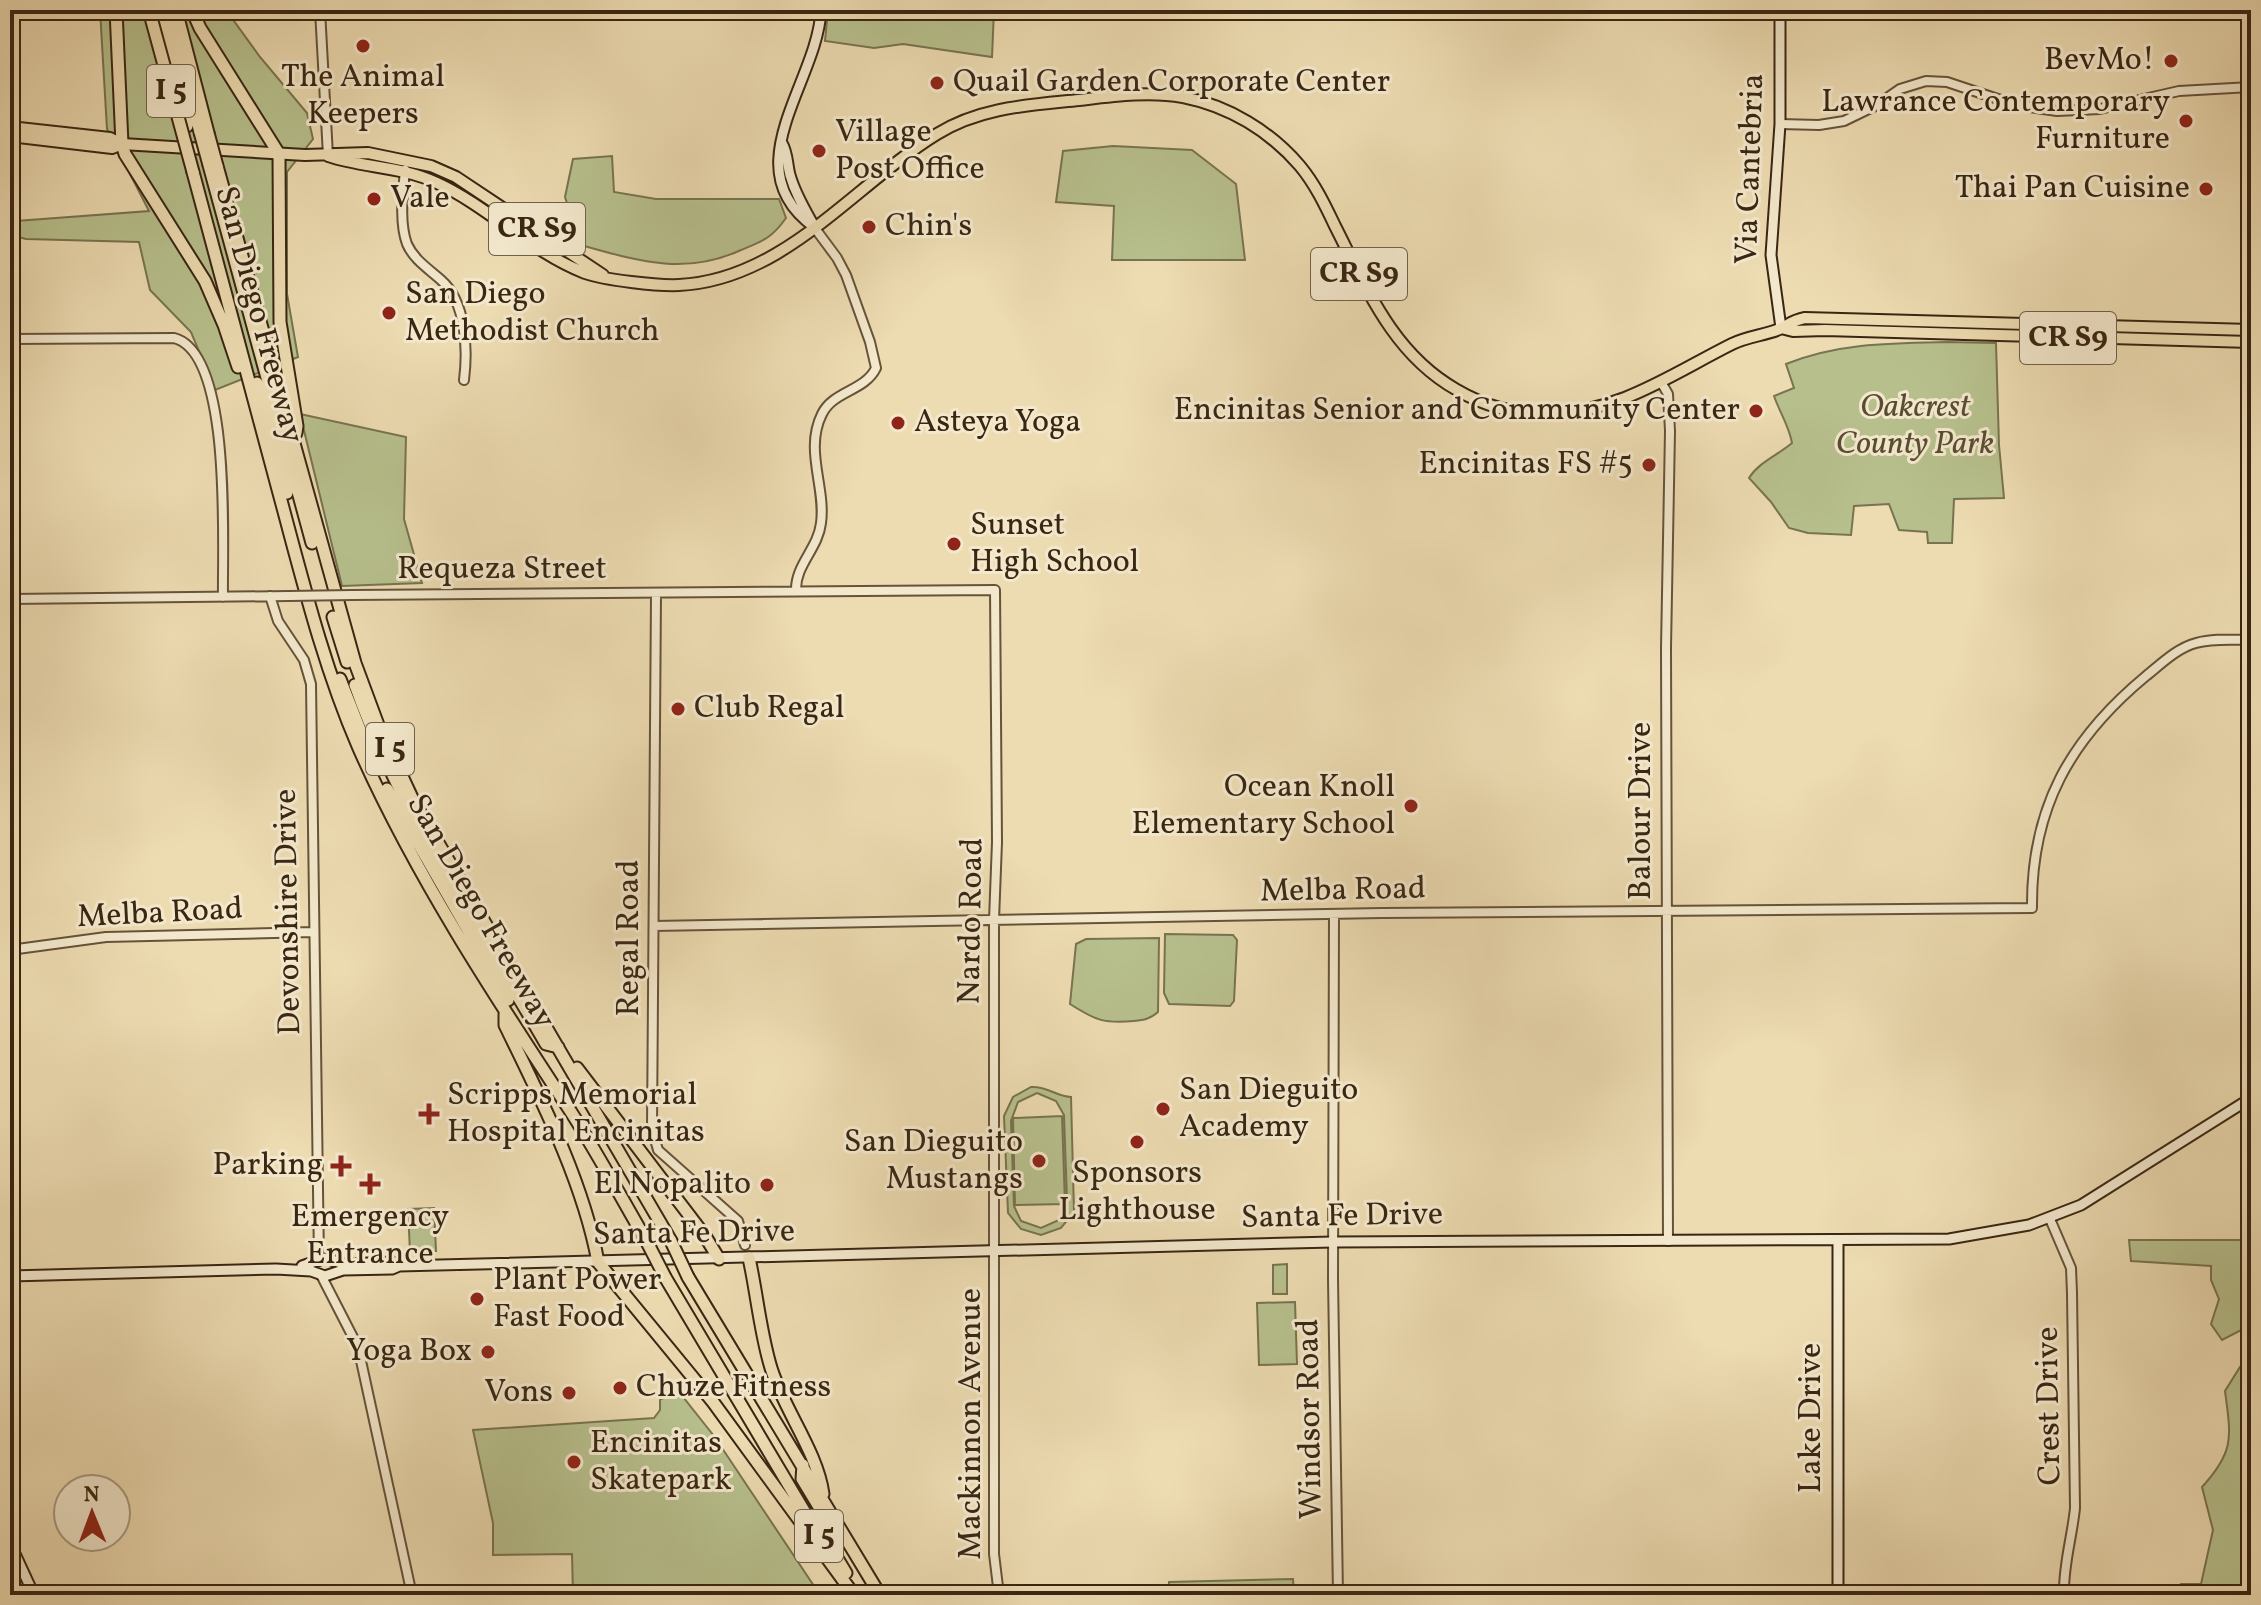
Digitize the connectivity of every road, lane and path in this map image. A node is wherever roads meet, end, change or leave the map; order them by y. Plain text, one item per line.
1 (116, 10) edge
2 (148, 10) edge
3 (156, 10) edge
4 (167, 10) edge
5 (176, 10) edge
6 (192, 10) edge
7 (320, 10) edge
8 (821, 10) edge
9 (1780, 10) edge
10 (2251, 87) edge
11 (1780, 124) junction
12 (10, 127) edge
13 (204, 133) junction
14 (10, 136) edge
15 (122, 144) junction
16 (279, 154) junction
17 (328, 156) junction
18 (407, 159) junction
19 (204, 168) junction
20 (405, 172) junction
21 (814, 227) junction
22 (605, 276) junction
23 (1781, 328) junction
24 (2225, 329) junction
25 (2251, 330) edge
26 (10, 339) edge
27 (2180, 340) junction
28 (2251, 342) edge
29 (464, 380) dead end
30 (1661, 382) junction
31 (294, 442) junction
32 (286, 516) junction
33 (995, 590) joint
34 (796, 591) junction
35 (656, 594) junction
36 (270, 596) junction
37 (223, 597) junction
38 (10, 599) edge
39 (2251, 640) edge
40 (1666, 910) junction
41 (1334, 914) junction
42 (994, 920) junction
43 (654, 926) junction
44 (313, 932) junction
45 (10, 950) edge
46 (505, 1010) junction
47 (548, 1029) junction
48 (558, 1047) junction
49 (540, 1069) junction
50 (2251, 1098) edge
51 (2050, 1219) junction
52 (1838, 1240) junction
53 (1668, 1241) junction
54 (1333, 1242) junction
55 (745, 1245) dead end
56 (995, 1252) junction
57 (749, 1258) junction
58 (719, 1259) junction
59 (598, 1262) junction
60 (325, 1267) junction
61 (10, 1276) edge
62 (803, 1465) junction
63 (823, 1498) junction
64 (10, 1543) edge
65 (34, 1595) edge
66 (412, 1595) edge
67 (857, 1595) edge
68 (871, 1595) edge
69 (880, 1595) edge
70 (999, 1595) edge
71 (1338, 1595) edge
72 (1838, 1595) edge
73 (2064, 1595) edge

1 - 15 highway
2 - 19 highway, San Diego Freeway / I 5, bridge
3 - 19 highway
4 - 13 highway
5 - 13 highway, San Diego Freeway / I 5
6 - 16 highway
7 - 17 street
8 - 21 main road
9 - 11 main road, Via Cantebria
10 - 11 street
11 - 23 main road, Via Cantebria
12 - 15 main road, CR S9
13 - 19 highway, San Diego Freeway / I 5, bridge
14 - 15 main road, CR S9
15 - 16 main road, CR S9
15 - 32 highway
16 - 17 main road, CR S9
16 - 31 highway
17 - 18 main road, CR S9
17 - 20 main road, CR S9
18 - 20 street
18 - 22 main road, CR S9
19 - 31 highway, San Diego Freeway / I 5
19 - 32 highway, San Diego Freeway / I 5
19 - 48 highway
19 - 49 highway
20 - 22 main road, CR S9
20 - 29 street
21 - 22 main road, CR S9
21 - 30 main road, CR S9
21 - 34 street
23 - 24 main road, CR S9
23 - 27 main road, CR S9
23 - 30 main road, CR S9
24 - 25 main road, CR S9
24 - 27 main road
26 - 37 street
27 - 28 main road, CR S9
30 - 40 street, Balour Drive
31 - 47 highway, San Diego Freeway / I 5
32 - 46 highway, San Diego Freeway / I 5
33 - 34 street, Requeza Street
33 - 42 street, Nardo Road
34 - 35 street, Requeza Street
35 - 36 street, Requeza Street, bridge
35 - 43 street, Regal Road
36 - 37 street, Requeza Street
36 - 44 street, Devonshire Drive
37 - 38 street, Requeza Street
39 - 40 street, Melba Road
40 - 41 street, Melba Road
40 - 53 street, Balour Drive
41 - 42 street, Melba Road
41 - 54 street, Windsor Road
42 - 43 street, Melba Road
42 - 56 street, Nardo Road
43 - 55 street, Regal Road
44 - 45 street, Melba Road
44 - 60 street, Devonshire Drive
46 - 49 highway, San Diego Freeway / I 5
46 - 59 highway
47 - 48 highway, San Diego Freeway / I 5
47 - 58 highway
48 - 62 highway, San Diego Freeway / I 5, bridge
49 - 67 highway, San Diego Freeway / I 5, bridge
50 - 51 main road, Santa Fe Drive
51 - 52 main road, Santa Fe Drive
51 - 73 street, Crest Drive
52 - 53 main road, Santa Fe Drive
52 - 72 main road, Lake Drive
53 - 54 main road, Santa Fe Drive
54 - 56 main road, Santa Fe Drive
54 - 71 street, Windsor Road
56 - 57 main road, Santa Fe Drive
56 - 70 street, Mackinnon Avenue
57 - 58 main road, Santa Fe Drive
57 - 63 highway
58 - 59 main road, Santa Fe Drive
59 - 60 main road, Santa Fe Drive
59 - 67 highway
60 - 61 main road, Santa Fe Drive
60 - 66 street, Devonshire Drive
62 - 63 highway, San Diego Freeway / I 5
62 - 68 highway
63 - 69 highway, San Diego Freeway / I 5
64 - 65 main road

